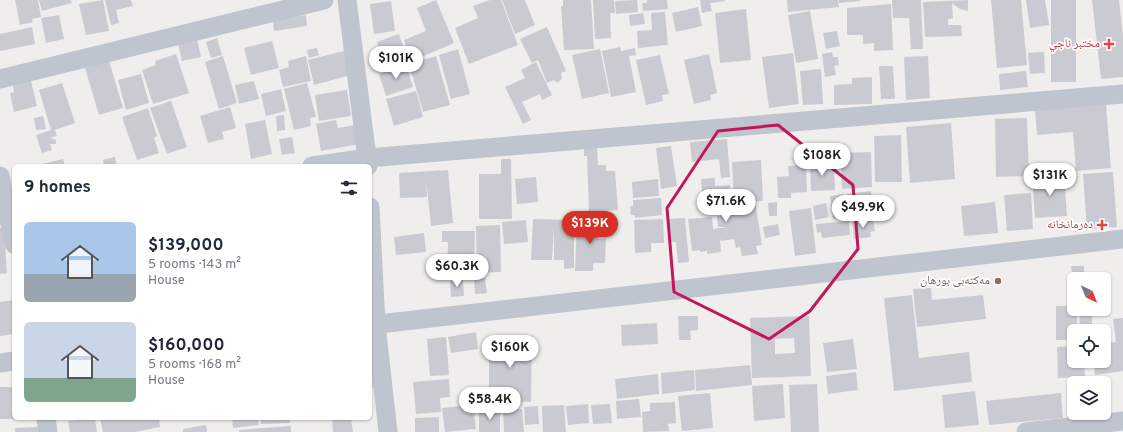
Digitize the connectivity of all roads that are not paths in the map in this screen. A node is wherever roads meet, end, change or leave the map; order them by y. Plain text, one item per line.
1 (324, 0) edge
2 (347, 0) edge
3 (0, 79) edge
4 (1123, 94) edge
5 (368, 162) edge
6 (340, 164) edge
7 (0, 176) edge
8 (7, 211) edge
9 (12, 235) edge
10 (1123, 239) edge
11 (372, 286) edge
12 (373, 325) edge
13 (12, 361) edge
14 (0, 363) edge
15 (46, 420) edge
16 (1123, 421) edge
17 (48, 432) edge
18 (388, 432) edge
19 (1026, 432) edge

1 - 3 street
2 - 5 street
4 - 5 street
5 - 6 street
7 - 8 street
8 - 9 street
10 - 12 street
11 - 12 street
12 - 18 street
13 - 14 street
15 - 17 street
16 - 19 street

